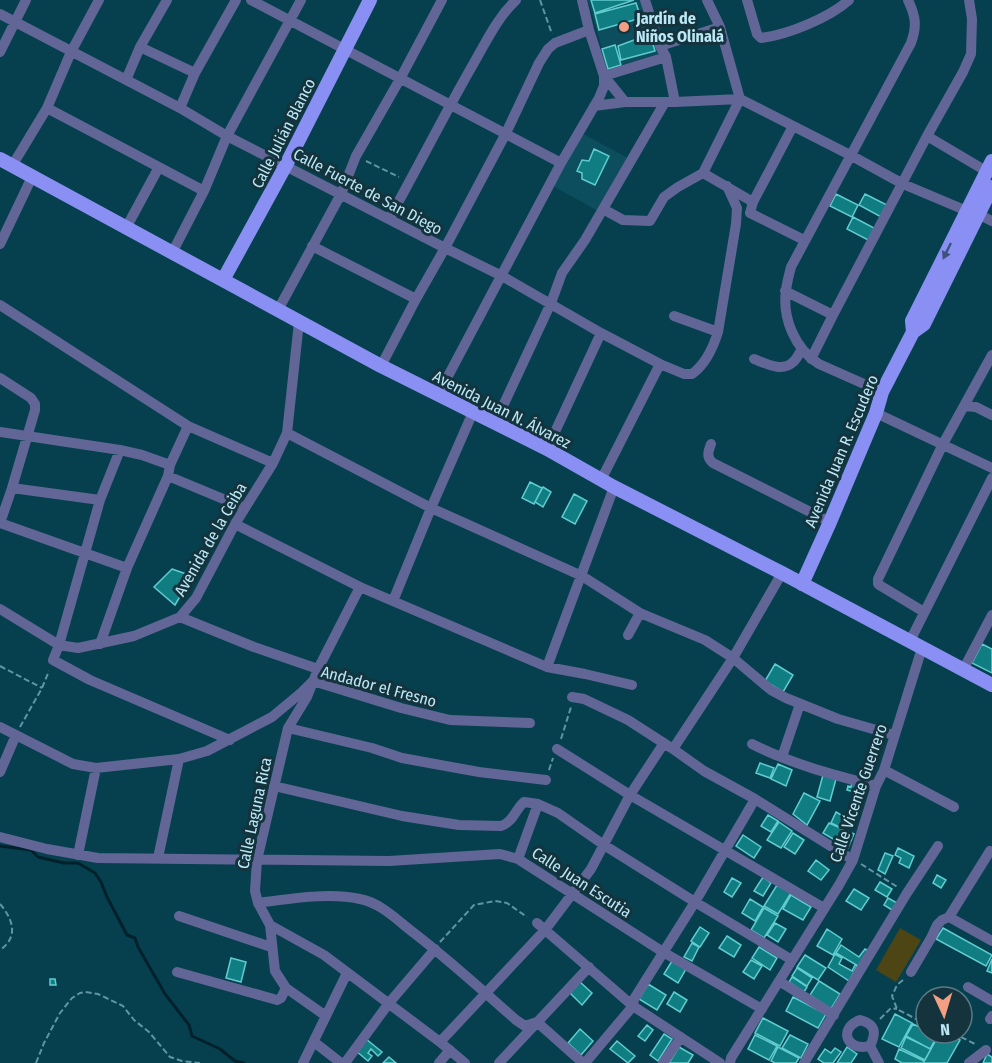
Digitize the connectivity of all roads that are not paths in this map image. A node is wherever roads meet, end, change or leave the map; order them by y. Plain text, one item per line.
1 (26, 0) edge
2 (99, 0) edge
3 (167, 0) edge
4 (236, 0) edge
5 (251, 0) edge
6 (301, 0) edge
7 (370, 0) edge
8 (442, 0) edge
9 (516, 0) edge
10 (582, 0) edge
11 (645, 0) edge
12 (707, 0) edge
13 (747, 0) edge
14 (849, 0) edge
15 (908, 0) edge
16 (969, 0) edge
17 (0, 14) edge
18 (290, 21) junction
19 (14, 22) junction
20 (720, 27) junction
21 (589, 30) junction
22 (660, 46) junction
23 (140, 47) junction
24 (345, 49) junction
25 (0, 52) edge
26 (71, 52) junction
27 (666, 57) junction
28 (195, 72) junction
29 (604, 76) junction
30 (400, 79) junction
31 (126, 80) junction
32 (740, 99) junction
33 (625, 102) junction
34 (670, 102) junction
35 (449, 105) junction
36 (594, 106) junction
37 (47, 108) junction
38 (180, 108) junction
39 (793, 126) junction
40 (506, 134) junction
41 (227, 136) junction
42 (927, 136) junction
43 (852, 156) junction
44 (6, 162) edge
45 (561, 163) junction
46 (286, 165) junction
47 (989, 166) edge
48 (159, 167) junction
49 (703, 173) junction
50 (32, 177) junction
51 (903, 184) junction
52 (727, 186) junction
53 (992, 187) edge
54 (204, 191) junction
55 (341, 194) junction
56 (753, 202) junction
57 (603, 209) junction
58 (972, 213) junction
59 (389, 219) junction
60 (992, 221) edge
61 (126, 228) junction
62 (804, 240) junction
63 (0, 244) edge
64 (312, 246) junction
65 (445, 248) junction
66 (172, 253) junction
67 (502, 276) junction
68 (223, 280) junction
69 (785, 291) junction
70 (416, 299) junction
71 (551, 303) junction
72 (0, 305) edge
73 (278, 310) junction
74 (833, 315) junction
75 (674, 316) dead end
76 (299, 322) junction
77 (718, 332) junction
78 (601, 333) junction
79 (802, 349) junction
80 (992, 355) edge
81 (754, 359) dead end
82 (811, 359) junction
83 (660, 363) junction
84 (381, 366) junction
85 (0, 378) edge
86 (882, 392) junction
87 (438, 395) junction
88 (964, 406) junction
89 (473, 412) junction
90 (876, 413) junction
91 (992, 415) edge
92 (495, 423) junction
93 (188, 426) junction
94 (0, 432) edge
95 (286, 433) junction
96 (27, 437) junction
97 (711, 444) dead end
98 (943, 444) junction
99 (547, 449) junction
100 (120, 450) junction
101 (273, 464) junction
102 (170, 465) junction
103 (992, 468) edge
104 (168, 476) junction
105 (992, 478) edge
106 (602, 480) junction
107 (614, 487) junction
108 (12, 488) junction
109 (100, 501) junction
110 (245, 508) junction
111 (431, 508) junction
112 (830, 522) junction
113 (0, 523) edge
114 (235, 524) junction
115 (85, 554) junction
116 (127, 568) junction
117 (782, 573) junction
118 (582, 576) junction
119 (802, 584) junction
120 (360, 587) junction
121 (393, 601) junction
122 (0, 609) edge
123 (924, 612) junction
124 (640, 613) junction
125 (992, 615) edge
126 (180, 617) junction
127 (628, 635) dead end
128 (100, 644) junction
129 (916, 644) junction
130 (59, 645) junction
131 (733, 658) junction
132 (547, 668) junction
133 (318, 669) junction
134 (963, 670) junction
135 (314, 681) junction
136 (992, 684) edge
137 (632, 685) dead end
138 (572, 697) dead end
139 (800, 704) junction
140 (530, 723) dead end
141 (0, 727) edge
142 (288, 728) junction
143 (16, 735) junction
144 (894, 735) junction
145 (230, 740) junction
146 (752, 744) dead end
147 (669, 746) junction
148 (557, 748) road end
149 (782, 757) junction
150 (179, 759) junction
151 (96, 768) junction
152 (884, 770) junction
153 (0, 772) edge
154 (546, 780) road end
155 (274, 786) junction
156 (876, 786) junction
157 (630, 795) junction
158 (755, 799) junction
159 (538, 804) junction
160 (954, 807) dead end
161 (0, 837) edge
162 (604, 844) junction
163 (938, 846) dead end
164 (725, 850) junction
165 (991, 851) edge
166 (78, 855) junction
167 (158, 858) junction
168 (518, 858) junction
169 (257, 860) junction
170 (854, 860) junction
171 (572, 893) junction
172 (695, 902) junction
173 (258, 903) junction
174 (824, 908) junction
175 (179, 916) dead end
176 (949, 917) junction
177 (270, 925) junction
178 (541, 927) junction
179 (992, 941) edge
180 (271, 947) junction
181 (435, 949) junction
182 (663, 952) junction
183 (792, 960) junction
184 (589, 967) junction
185 (177, 972) dead end
186 (911, 972) road end
187 (347, 973) junction
188 (779, 981) junction
189 (286, 988) junction
190 (974, 990) edge
191 (485, 993) junction
192 (992, 1001) edge
193 (389, 1003) junction
194 (633, 1006) junction
195 (762, 1009) junction
196 (834, 1015) junction
197 (326, 1016) junction
198 (537, 1022) junction
199 (681, 1037) junction
200 (314, 1042) junction
201 (440, 1042) junction
202 (870, 1046) junction
203 (450, 1050) junction
204 (986, 1050) road end
205 (303, 1063) edge
206 (343, 1063) edge
207 (440, 1063) edge
208 (465, 1063) edge
209 (499, 1063) edge
210 (584, 1063) edge
211 (663, 1063) edge
212 (720, 1063) edge
213 (730, 1063) edge
214 (804, 1063) edge
215 (879, 1063) edge
216 (969, 1063) edge

1 - 19 street
2 - 26 street
3 - 23 street
4 - 28 street
5 - 18 street
6 - 18 street
7 - 24 main road, Calle Julián Blanco
8 - 30 street
9 - 35 street
10 - 21 street
11 - 22 street
12 - 20 street
13 - 14 street
15 - 43 street
16 - 42 street
17 - 19 street, Calle Fuerte de San Diego
18 - 24 street
18 - 41 street
19 - 25 street
19 - 26 street, Calle Fuerte de San Diego
20 - 22 street
20 - 32 street
21 - 29 street
21 - 40 street
22 - 27 street
23 - 28 street
23 - 31 street
24 - 30 street
24 - 46 main road, Calle Julián Blanco
26 - 31 street, Calle Fuerte de San Diego
26 - 37 street
27 - 29 street
27 - 34 street
28 - 38 street
29 - 33 street
29 - 36 street
30 - 35 street
30 - 55 street
31 - 38 street, Calle Fuerte de San Diego
32 - 34 street
32 - 39 street
32 - 49 street
33 - 34 street
33 - 36 street
34 - 57 street
35 - 40 street
35 - 59 street
36 - 45 street
37 - 44 street
37 - 48 street
38 - 41 street, Calle Fuerte de San Diego
39 - 43 street
39 - 56 street
40 - 45 street
40 - 65 street
41 - 46 street, Calle Fuerte de San Diego
41 - 54 street
42 - 47 street
42 - 51 street
43 - 51 street
43 - 62 street
44 - 50 main road, Avenida Juan N. Álvarez
45 - 67 street
46 - 55 street, Calle Fuerte de San Diego
46 - 68 main road, Calle Julián Blanco
47 - 58 main road, Avenida Juan R. Escudero
48 - 54 street
48 - 61 street
49 - 52 street
49 - 57 street
50 - 61 main road, Avenida Juan N. Álvarez
50 - 63 street
51 - 58 street
51 - 74 street
52 - 56 street
52 - 77 street
53 - 58 main road, Avenida Juan R. Escudero
54 - 66 street
55 - 59 street, Calle Fuerte de San Diego
55 - 64 street
56 - 62 street
57 - 71 street
58 - 60 street
58 - 86 main road, Avenida Juan R. Escudero
59 - 65 street, Calle Fuerte de San Diego
61 - 66 main road, Avenida Juan N. Álvarez
62 - 69 street
64 - 70 street
64 - 73 street
65 - 67 street, Calle Fuerte de San Diego
65 - 70 street
66 - 68 main road, Avenida Juan N. Álvarez
67 - 71 street, Calle Fuerte de San Diego
67 - 87 street
68 - 73 main road, Avenida Juan N. Álvarez
69 - 74 street
69 - 79 street
70 - 84 street
71 - 78 street, Calle Fuerte de San Diego
71 - 92 street
72 - 93 street
73 - 76 main road, Avenida Juan N. Álvarez
74 - 82 street
75 - 77 street
76 - 84 main road, Avenida Juan N. Álvarez
76 - 95 street, Avenida de la Ceiba
77 - 83 street, Calle Fuerte de San Diego
78 - 83 street, Calle Fuerte de San Diego
78 - 99 street
79 - 81 street
79 - 82 street
80 - 88 street
82 - 86 street
83 - 106 street
84 - 87 main road, Avenida Juan N. Álvarez
85 - 96 street
86 - 90 main road, Avenida Juan R. Escudero
87 - 89 main road, Avenida Juan N. Álvarez
88 - 91 street
88 - 98 street
89 - 92 main road, Avenida Juan N. Álvarez
89 - 111 street
90 - 98 street
90 - 112 main road, Avenida Juan R. Escudero
92 - 99 main road, Avenida Juan N. Álvarez
93 - 101 street
93 - 102 street
94 - 96 street
95 - 101 street, Avenida de la Ceiba
95 - 111 street
96 - 100 street
96 - 108 street
97 - 112 street
98 - 103 street
98 - 123 street
99 - 106 main road, Avenida Juan N. Álvarez
100 - 102 street
100 - 109 street
101 - 110 street, Avenida de la Ceiba
102 - 104 street
104 - 110 street
104 - 116 street
105 - 123 street, Calle Vicente Guerrero
106 - 107 main road, Avenida Juan N. Álvarez
107 - 117 main road, Avenida Juan N. Álvarez
107 - 118 street
108 - 109 street
108 - 113 street
109 - 115 street
110 - 114 street, Avenida de la Ceiba
111 - 118 street
111 - 121 street
112 - 119 main road, Avenida Juan R. Escudero
113 - 115 street
114 - 120 street
114 - 126 street, Avenida de la Ceiba
115 - 116 street
115 - 130 street
116 - 128 street
117 - 119 main road, Avenida Juan N. Álvarez
117 - 131 street
118 - 124 street
118 - 132 street
119 - 129 main road, Avenida Juan N. Álvarez
120 - 121 street
120 - 133 street, Calle Laguna Rica
121 - 132 street
122 - 130 street, Avenida de la Ceiba
123 - 129 street, Calle Vicente Guerrero
124 - 127 street
124 - 131 street
125 - 134 street
126 - 128 street, Avenida de la Ceiba
126 - 133 street
128 - 130 street, Avenida de la Ceiba
129 - 134 main road, Avenida Juan N. Álvarez
129 - 144 street, Calle Vicente Guerrero
130 - 145 street
131 - 139 street
131 - 147 street
132 - 137 street
133 - 135 street, Calle Laguna Rica
134 - 136 main road, Avenida Juan N. Álvarez
135 - 140 street, Andador el Fresno
135 - 142 street, Calle Laguna Rica
135 - 145 street, Andador el Fresno
138 - 147 street
139 - 144 street
139 - 149 street
141 - 143 street, Andador el Fresno
142 - 154 street
142 - 155 street, Calle Laguna Rica
143 - 151 street, Andador el Fresno
143 - 153 street
144 - 152 street, Calle Vicente Guerrero
145 - 150 street, Andador el Fresno
146 - 149 street
147 - 157 street
147 - 158 street
148 - 157 street
149 - 156 street
150 - 151 street, Andador el Fresno
150 - 167 street
151 - 166 street
152 - 156 street, Calle Vicente Guerrero
152 - 160 street
155 - 159 street
155 - 169 street, Calle Laguna Rica
156 - 170 street, Calle Vicente Guerrero
157 - 162 street
157 - 164 street
158 - 164 street
158 - 170 street
159 - 162 street
159 - 168 street
161 - 166 street, Calle Juan Escutia
162 - 171 street
162 - 172 street
163 - 196 street
164 - 172 street
164 - 174 street
165 - 176 street
166 - 167 street, Calle Juan Escutia
167 - 169 street, Calle Juan Escutia
168 - 169 street, Calle Juan Escutia
168 - 171 street, Calle Juan Escutia
169 - 173 street, Calle Laguna Rica
170 - 174 street, Calle Vicente Guerrero
171 - 178 street
171 - 182 street, Calle Juan Escutia
172 - 182 street
172 - 183 street
173 - 177 street, Calle Laguna Rica
173 - 181 street
174 - 183 street, Calle Vicente Guerrero
175 - 180 street
176 - 179 street
176 - 186 street
177 - 180 street
177 - 187 street
178 - 184 street
178 - 191 street
180 - 189 street
181 - 191 street
181 - 193 street
182 - 194 street
182 - 195 street, Calle Juan Escutia
183 - 188 street, Calle Vicente Guerrero
184 - 194 street
184 - 198 street
185 - 189 street
187 - 193 street
187 - 197 street
188 - 195 street, Calle Vicente Guerrero
188 - 196 street
189 - 197 street
190 - 192 street
191 - 198 street
191 - 201 street
193 - 201 street
193 - 206 street
194 - 199 street
194 - 210 street
195 - 213 street, Calle Vicente Guerrero
196 - 214 street
197 - 200 street
198 - 209 street
198 - 210 street
199 - 211 street
199 - 212 street
200 - 205 street
200 - 206 street
201 - 203 street
202 - 202 street
202 - 215 street
203 - 207 street
203 - 208 street
204 - 216 street

